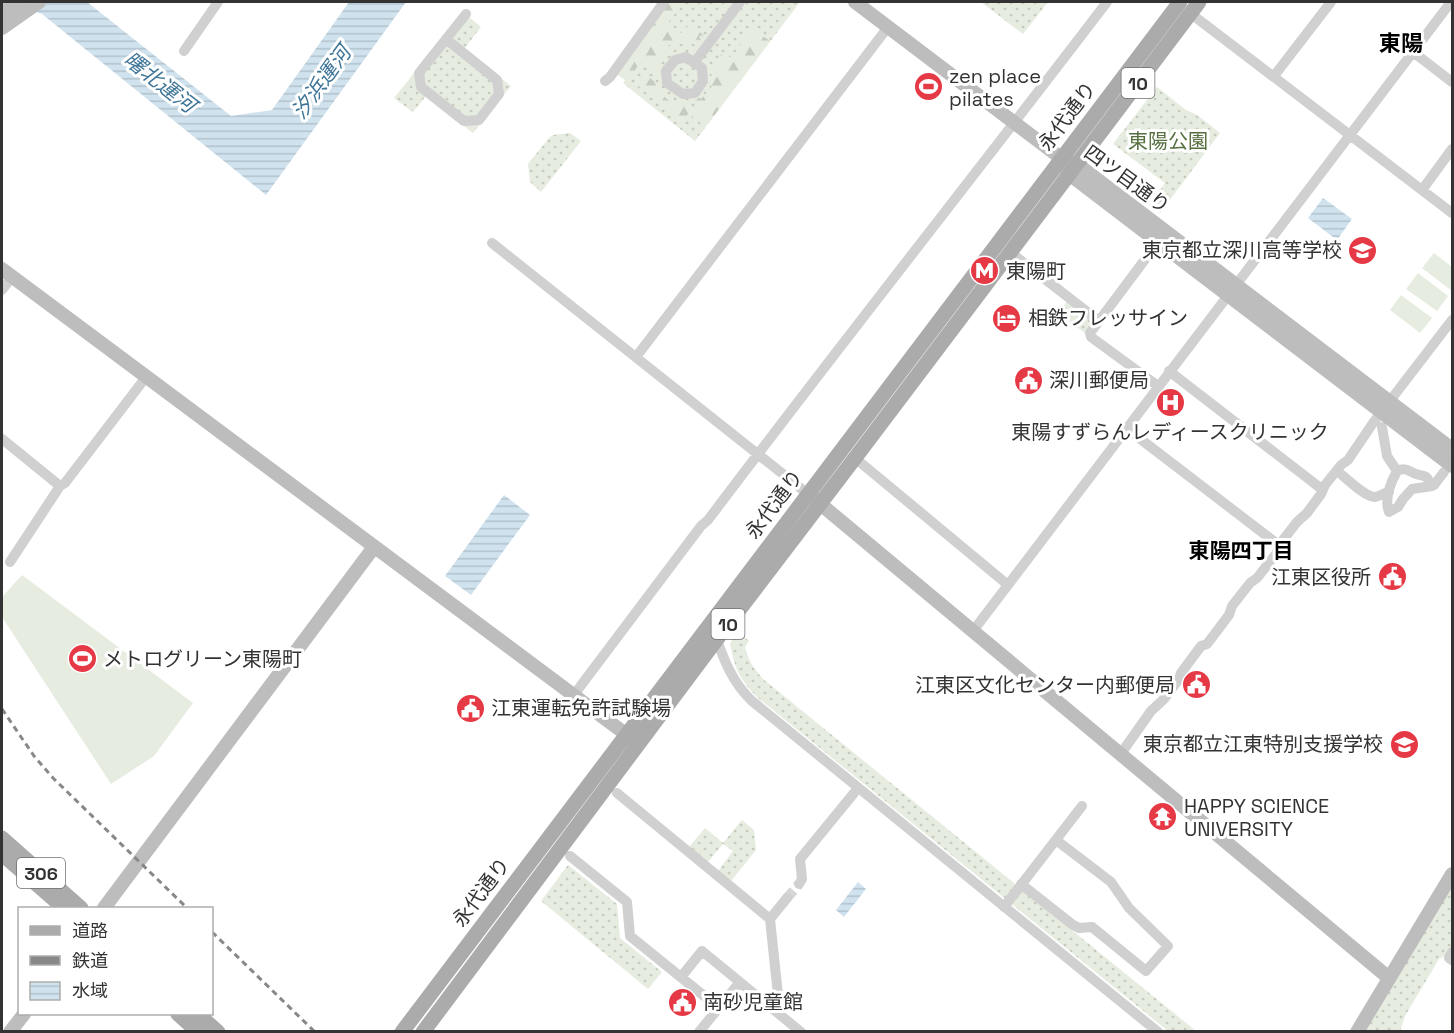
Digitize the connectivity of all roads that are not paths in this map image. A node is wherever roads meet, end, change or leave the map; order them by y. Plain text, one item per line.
1 (17, 2) edge
2 (39, 2) edge
3 (219, 2) edge
4 (664, 2) edge
5 (740, 2) edge
6 (855, 2) edge
7 (1107, 2) edge
8 (1331, 2) edge
9 (1451, 2) edge
10 (1184, 4) edge
11 (466, 14) dead end
12 (4, 21) edge
13 (888, 27) junction
14 (446, 39) junction
15 (184, 51) dead end
16 (1413, 52) junction
17 (694, 63) junction
18 (1274, 76) junction
19 (605, 81) dead end
20 (1452, 82) edge
21 (1016, 123) junction
22 (1350, 135) junction
23 (1452, 149) edge
24 (1061, 158) junction
25 (1073, 169) junction
26 (1422, 190) junction
27 (1452, 213) edge
28 (1158, 242) junction
29 (492, 243) dead end
30 (1010, 252) junction
31 (7, 273) edge
32 (2, 290) edge
33 (1232, 290) junction
34 (1452, 320) edge
35 (1099, 321) junction
36 (636, 357) junction
37 (1169, 371) junction
38 (146, 377) junction
39 (1158, 386) junction
40 (1390, 401) junction
41 (1382, 412) junction
42 (1382, 427) dead end
43 (1126, 428) junction
44 (2, 439) edge
45 (1452, 449) edge
46 (758, 453) junction
47 (855, 458) junction
48 (1448, 469) edge
49 (1397, 471) junction
50 (1342, 475) dead end
51 (60, 486) junction
52 (1430, 486) junction
53 (1323, 490) junction
54 (1389, 492) junction
55 (808, 494) junction
56 (820, 504) junction
57 (1280, 546) junction
58 (374, 547) junction
59 (10, 562) dead end
60 (1008, 585) junction
61 (710, 623) junction
62 (973, 631) junction
63 (716, 639) junction
64 (573, 696) junction
65 (632, 739) junction
66 (1120, 755) junction
67 (617, 793) dead end
68 (854, 793) dead end
69 (1082, 806) dead end
70 (2, 838) edge
71 (1056, 840) junction
72 (2, 854) edge
73 (570, 856) dead end
74 (1452, 874) edge
75 (799, 884) tunnel mouth
76 (1021, 885) junction
77 (787, 898) tunnel mouth
78 (62, 907) edge
79 (79, 907) edge
80 (105, 907) edge
81 (1004, 907) junction
82 (770, 920) junction
83 (1452, 952) edge
84 (1452, 960) edge
85 (681, 977) junction
86 (1389, 978) junction
87 (740, 982) junction
88 (719, 1008) junction
89 (780, 1014) junction
90 (23, 1015) edge
91 (179, 1015) edge
92 (199, 1015) edge
93 (10, 1032) edge
94 (198, 1032) edge
95 (218, 1032) edge
96 (402, 1032) edge
97 (423, 1032) edge
98 (699, 1032) edge
99 (801, 1032) edge
100 (1158, 1032) edge
101 (1357, 1032) edge

1 - 12 street
2 - 12 street
3 - 15 street
4 - 19 street
5 - 17 street
6 - 13 street, 四ツ目通り
7 - 21 street
8 - 18 street
9 - 16 street
10 - 18 street
10 - 24 main road, 永代通り / 10
10 - 25 main road, 永代通り / 10
11 - 14 street
13 - 21 street, 四ツ目通り
13 - 36 street
14 - 14 street
16 - 20 street
16 - 22 street
17 - 17 street
18 - 22 street
21 - 24 street, 四ツ目通り
21 - 46 street
22 - 26 street
22 - 33 street
23 - 26 street
24 - 25 street, 四ツ目通り
24 - 55 main road, 永代通り / 10
25 - 28 street, 四ツ目通り
25 - 30 main road, 永代通り / 10
25 - 33 street, 四ツ目通り
26 - 27 street
28 - 33 street, 四ツ目通り
28 - 35 street
29 - 36 street
30 - 35 street
30 - 47 main road, 永代通り / 10
31 - 32 street
31 - 38 street
33 - 37 street
33 - 40 street, 四ツ目通り
33 - 41 street, 四ツ目通り
34 - 40 street
35 - 39 street
36 - 46 street
37 - 39 street
37 - 53 street
38 - 51 street
38 - 58 street
39 - 43 street
40 - 41 street
40 - 45 street, 四ツ目通り
41 - 48 street, 四ツ目通り
41 - 53 street
42 - 49 street
43 - 57 street
43 - 60 street
44 - 51 street
46 - 55 street
46 - 64 street
47 - 56 main road, 永代通り / 10
47 - 60 street
48 - 52 street
49 - 52 street
49 - 54 street
50 - 54 street
51 - 59 street
52 - 54 street
53 - 57 street
55 - 56 street
55 - 61 main road, 永代通り / 10
56 - 62 street
56 - 63 main road, 永代通り / 10
57 - 66 street
58 - 64 street
58 - 80 street
60 - 62 street
61 - 63 street
61 - 65 main road, 永代通り / 10
62 - 66 street
63 - 65 main road, 永代通り / 10
63 - 81 street
64 - 65 street
65 - 96 main road, 永代通り / 10
65 - 97 main road, 永代通り / 10
66 - 86 street
67 - 82 street
68 - 75 street
69 - 71 street
70 - 79 main road, 306
71 - 76 street
71 - 76 street
72 - 78 main road, 306
73 - 85 street
74 - 86 street
76 - 81 street
77 - 82 street
81 - 100 street
82 - 89 street
83 - 84 street
85 - 87 street
85 - 88 street
86 - 101 street
87 - 88 street
87 - 89 street
88 - 98 street
89 - 99 street
90 - 93 street
91 - 94 main road
92 - 95 main road

